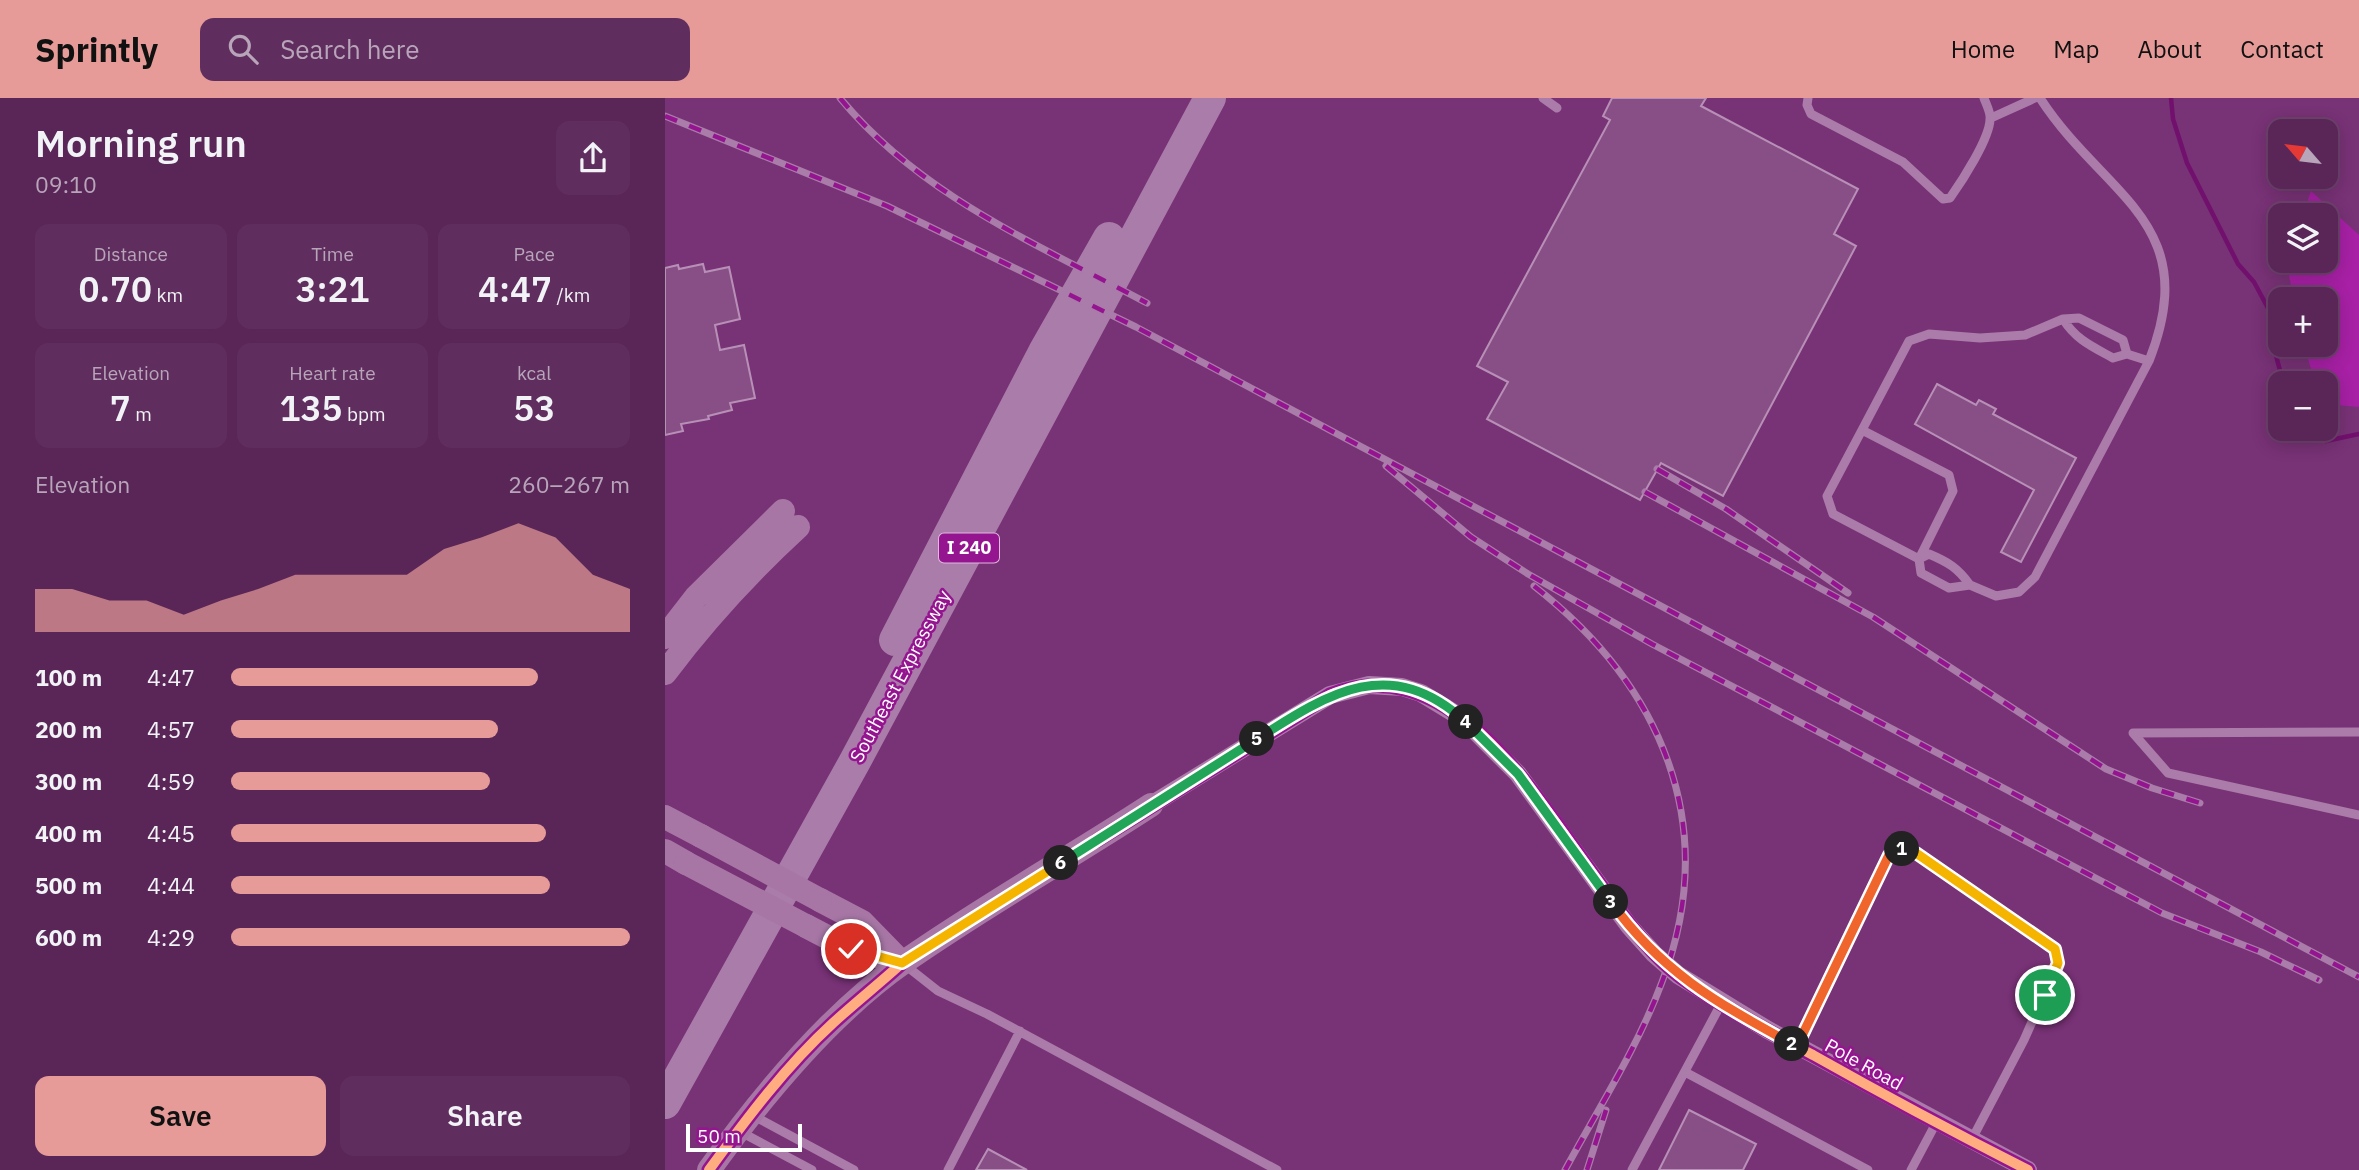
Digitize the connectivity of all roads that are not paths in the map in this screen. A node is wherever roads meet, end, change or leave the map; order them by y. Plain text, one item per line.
1 (1184, 98) edge
2 (1209, 98) edge
3 (1543, 98) edge
4 (1808, 98) edge
5 (2038, 98) edge
6 (1987, 99) edge
7 (1557, 108) dead end
8 (1991, 118) junction
9 (2063, 319) junction
10 (2127, 354) junction
11 (2149, 361) junction
12 (1862, 429) junction
13 (1919, 559) junction
14 (1970, 585) junction
15 (665, 637) edge
16 (665, 673) edge
17 (2359, 732) edge
18 (1151, 805) joint
19 (2359, 815) edge
20 (665, 817) edge
21 (676, 857) edge
22 (902, 963) junction
23 (1721, 1004) junction
24 (1020, 1031) junction
25 (1797, 1046) junction
26 (695, 1050) junction
27 (665, 1060) edge
28 (1685, 1072) junction
29 (665, 1103) edge
30 (665, 1120) edge
31 (744, 1122) junction
32 (1936, 1123) junction
33 (1971, 1141) junction
34 (709, 1170) edge
35 (812, 1170) edge
36 (854, 1170) edge
37 (948, 1170) edge
38 (1277, 1170) edge
39 (1632, 1170) edge
40 (1868, 1170) edge
41 (1911, 1170) edge
42 (2028, 1170) edge

1 - 27 highway, Southeast Expressway / I 240
2 - 26 highway, Southeast Expressway / I 240
3 - 7 lane
4 - 8 lane
5 - 8 lane
5 - 11 lane
6 - 8 lane
9 - 10 lane
9 - 10 lane
9 - 12 lane
10 - 11 lane
11 - 14 lane
12 - 13 lane
12 - 13 lane
13 - 14 lane
13 - 14 lane
15 - 16 main road
17 - 19 lane
18 - 22 main road
18 - 23 street, Pole Road
20 - 22 main road, bridge
21 - 22 main road, bridge
22 - 24 lane
22 - 31 main road
23 - 25 street, Pole Road
23 - 28 lane
24 - 37 lane
24 - 38 lane
25 - 32 street, Pole Road
25 - 33 lane
26 - 29 highway, Southeast Expressway / I 240
26 - 30 highway
28 - 39 lane
28 - 40 lane
31 - 34 main road
31 - 35 lane
31 - 36 lane
32 - 33 street, Pole Road
32 - 41 lane
33 - 42 street, Pole Road

